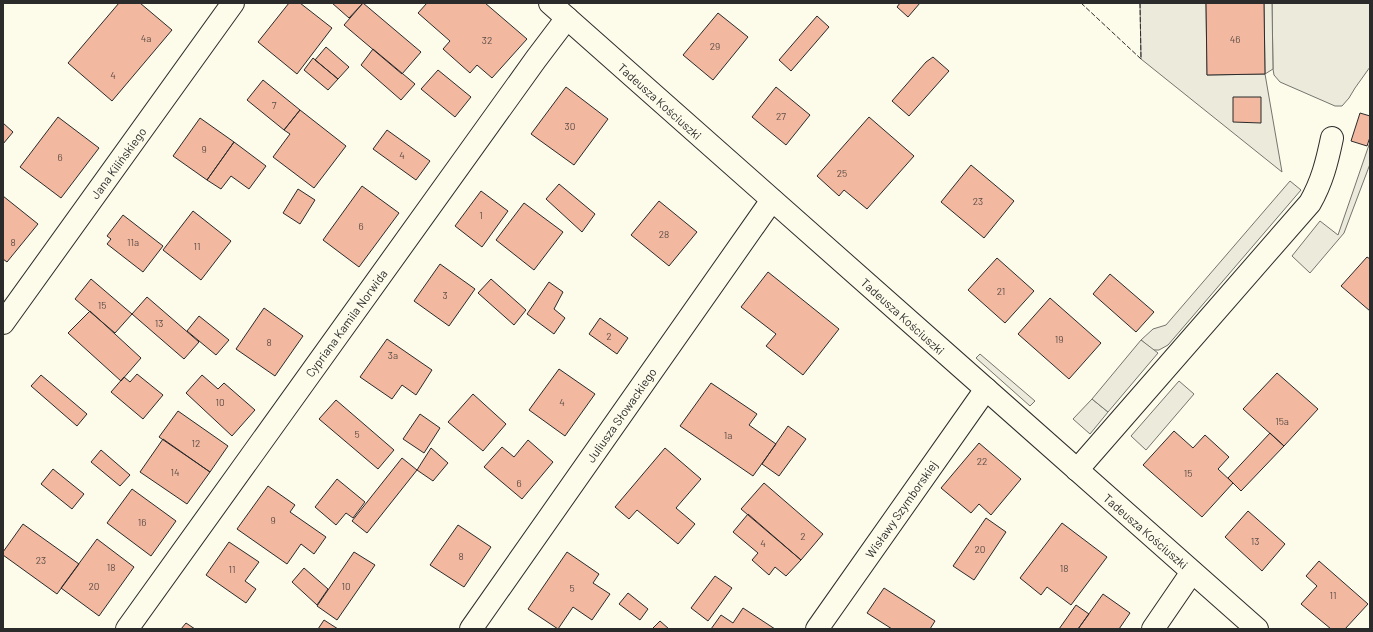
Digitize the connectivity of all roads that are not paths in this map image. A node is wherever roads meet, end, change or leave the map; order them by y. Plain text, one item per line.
1 (233, 3) edge
2 (550, 3) edge
3 (567, 18) junction
4 (1332, 138) dead end
5 (772, 200) junction
6 (3, 323) edge
7 (986, 390) junction
8 (1076, 470) junction
9 (1192, 572) junction
10 (127, 629) edge
11 (471, 629) edge
12 (817, 629) edge
13 (1153, 629) edge
14 (1257, 629) edge

1 - 6 street, Jana Kilińskiego
2 - 3 street, Tadeusza Kościuszki
3 - 5 street, Tadeusza Kościuszki
3 - 10 street, Cypriana Kamila Norwida
4 - 8 street
5 - 7 street, Tadeusza Kościuszki
5 - 11 street, Juliusza Słowackiego
7 - 8 street, Tadeusza Kościuszki
7 - 12 street, Wisławy Szymborskiej
8 - 9 street, Tadeusza Kościuszki
9 - 13 street
9 - 14 street, Tadeusza Kościuszki

